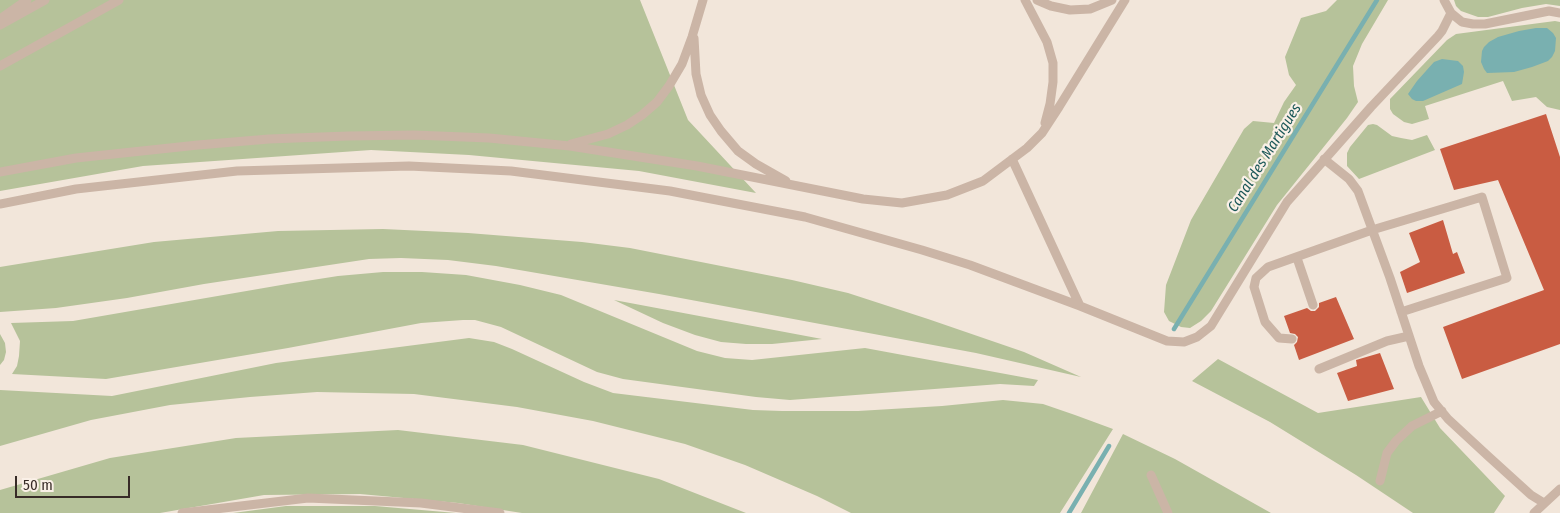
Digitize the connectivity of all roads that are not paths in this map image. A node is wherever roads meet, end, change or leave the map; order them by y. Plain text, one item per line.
1 (27, 0) edge
2 (45, 0) edge
3 (119, 0) edge
4 (703, 0) edge
5 (1025, 0) edge
6 (1038, 0) edge
7 (1112, 0) edge
8 (1125, 0) edge
9 (1444, 0) edge
10 (1451, 13) junction
11 (1560, 13) edge
12 (0, 19) edge
13 (0, 25) edge
14 (695, 28) junction
15 (0, 66) edge
16 (1042, 133) junction
17 (564, 145) junction
18 (1012, 159) junction
19 (1324, 159) junction
20 (0, 172) edge
21 (794, 185) junction
22 (0, 204) edge
23 (1372, 230) junction
24 (1297, 258) junction
25 (1313, 305) dead end
26 (1080, 306) junction
27 (1401, 312) junction
28 (1409, 336) junction
29 (1292, 338) dead end
30 (1319, 369) dead end
31 (1442, 411) junction
32 (1151, 475) dead end
33 (1380, 481) dead end
34 (1560, 489) edge
35 (1544, 503) junction
36 (182, 513) edge
37 (500, 513) edge
38 (1168, 513) edge
39 (1534, 513) edge

1 - 12 lane
2 - 13 lane
3 - 15 lane
4 - 14 lane
5 - 16 lane
6 - 7 lane
8 - 16 lane
9 - 10 lane
10 - 11 lane
10 - 19 lane
14 - 17 lane
14 - 21 lane
16 - 18 lane
17 - 20 lane
17 - 21 lane
18 - 21 lane
18 - 26 lane
19 - 23 lane
19 - 26 lane
22 - 26 lane
23 - 24 lane
23 - 27 lane
23 - 27 lane
24 - 25 lane
24 - 29 lane
27 - 28 lane
28 - 30 lane
28 - 31 lane
31 - 33 lane
31 - 35 lane
32 - 38 lane
34 - 35 lane
35 - 39 lane
36 - 37 lane

